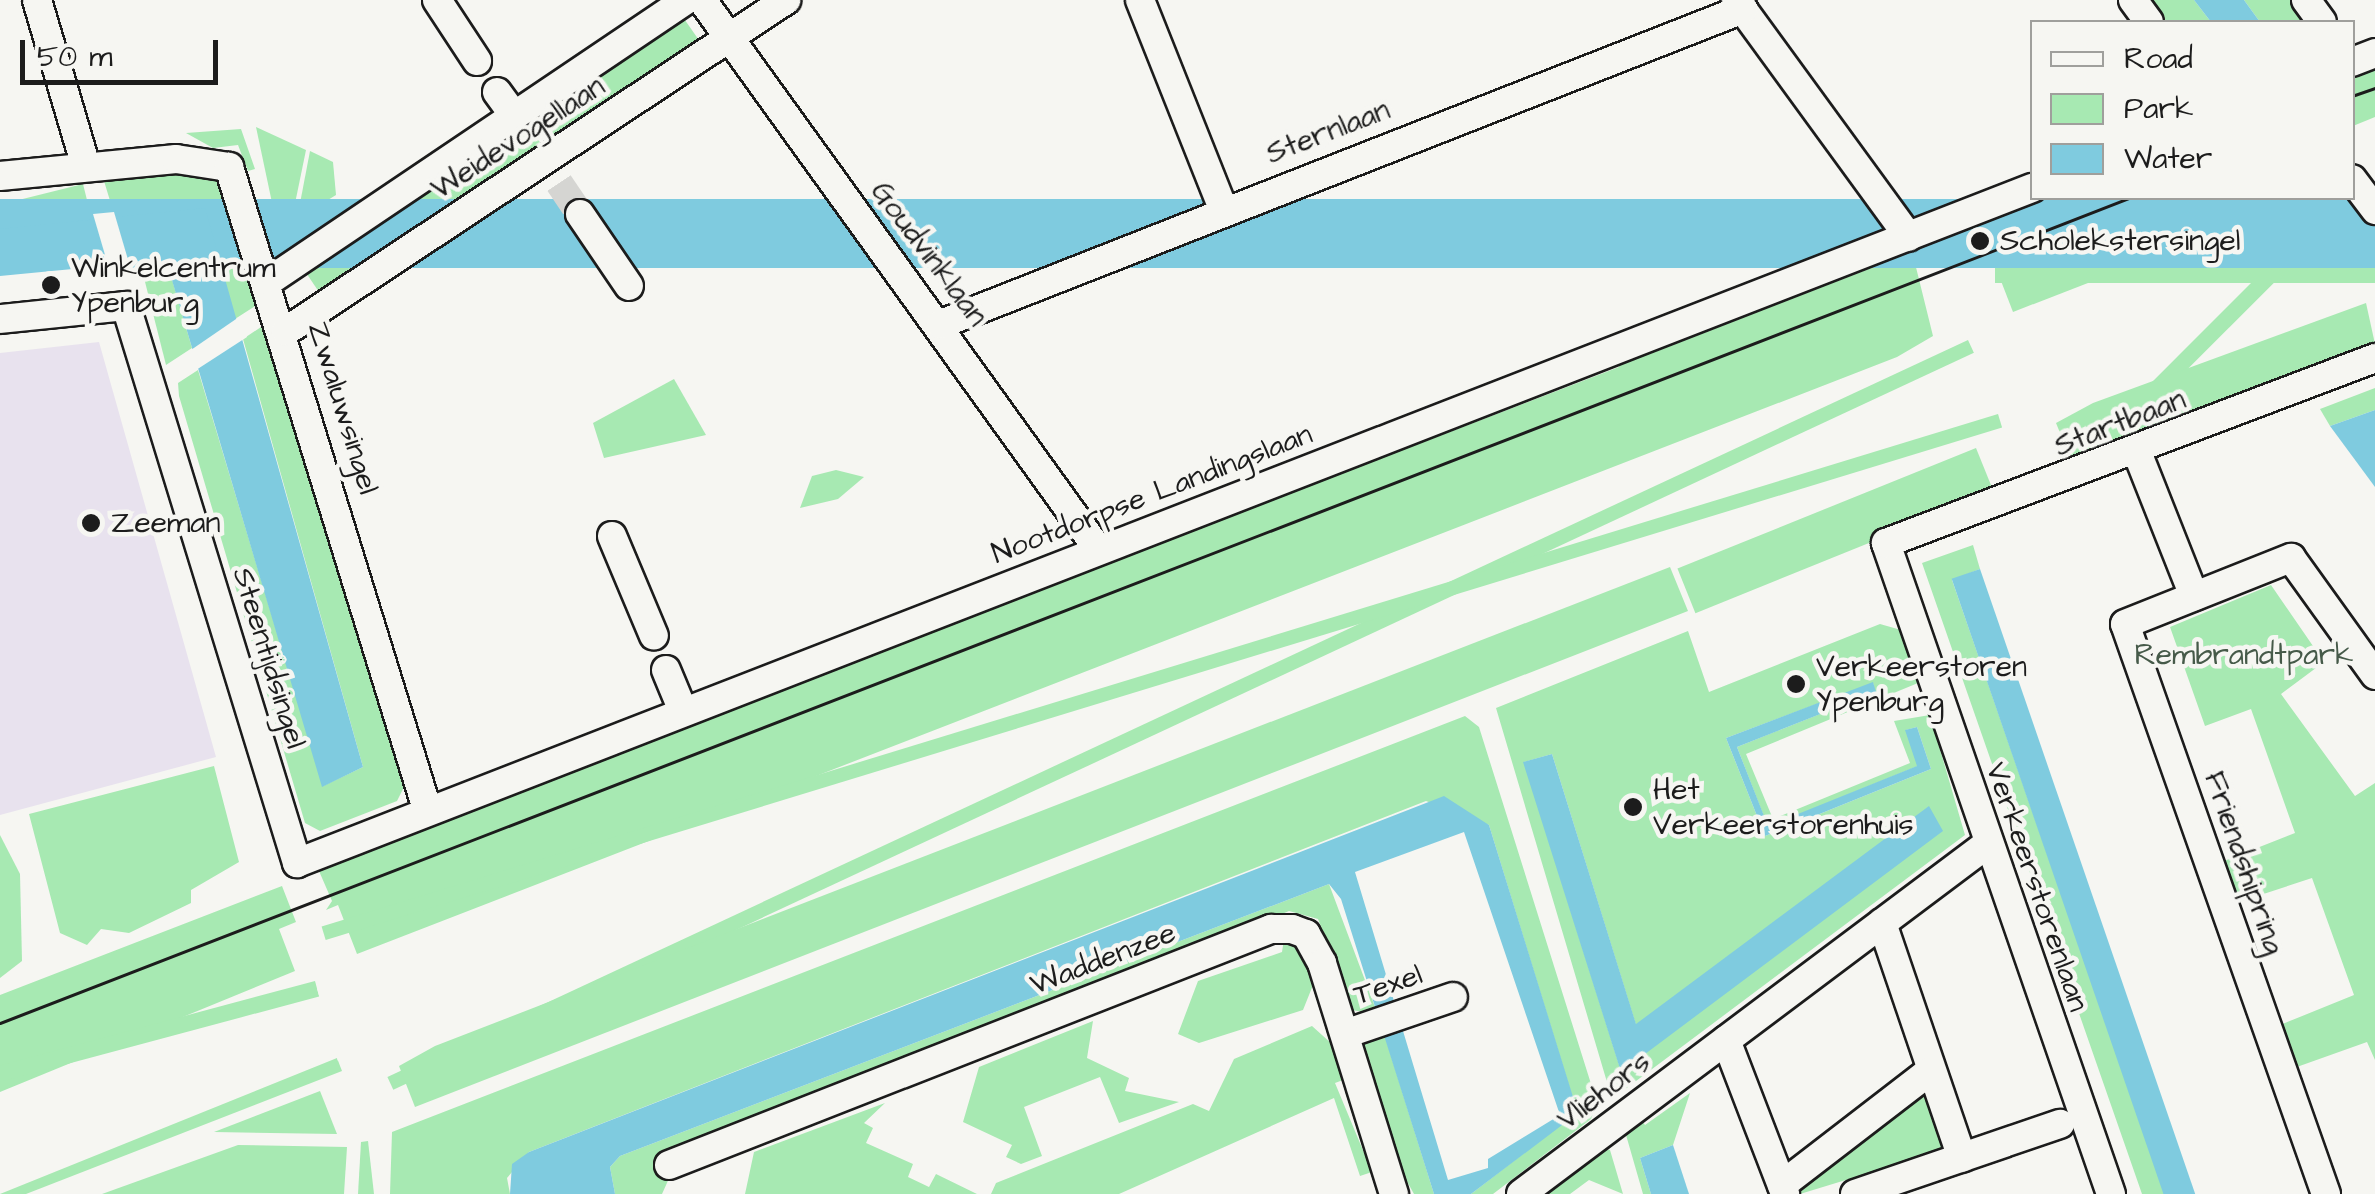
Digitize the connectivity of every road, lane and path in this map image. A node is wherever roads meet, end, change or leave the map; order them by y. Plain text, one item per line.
1 (36, 0) edge
2 (437, 0) edge
3 (686, 0) edge
4 (702, 0) edge
5 (786, 0) edge
6 (1140, 0) edge
7 (1739, 5) edge
8 (730, 37) junction
9 (477, 61) dead end
10 (86, 167) junction
11 (0, 176) edge
12 (2355, 183) edge
13 (2030, 189) edge
14 (1222, 206) junction
15 (2375, 210) edge
16 (580, 214) tunnel mouth
17 (1909, 238) junction
18 (268, 281) junction
19 (630, 286) dead end
20 (0, 319) edge
21 (940, 324) junction
22 (286, 331) junction
23 (2375, 358) edge
24 (2137, 452) junction
25 (612, 536) dead end
26 (1886, 543) joint
27 (1098, 549) junction
28 (2194, 596) junction
29 (654, 636) dead end
30 (666, 670) dead end
31 (2375, 675) edge
32 (683, 711) junction
33 (426, 809) junction
34 (1986, 845) junction
35 (297, 863) joint
36 (1882, 923) junction
37 (1453, 997) dead end
38 (1344, 1034) junction
39 (1726, 1040) junction
40 (1930, 1071) junction
41 (2060, 1124) dead end
42 (1962, 1158) junction
43 (669, 1165) dead end
44 (1783, 1190) edge
45 (1389, 1193) edge
46 (1521, 1194) edge
47 (1855, 1194) edge
48 (2111, 1194) edge
49 (2326, 1194) edge

1 - 10 street
2 - 9 street
3 - 18 street, Weidevogellaan
4 - 8 street, Goudvinklaan
5 - 8 street, Weidevogellaan
6 - 14 street
7 - 14 street, Sternlaan
7 - 17 street
8 - 21 street, Goudvinklaan
8 - 22 street, Weidevogellaan
10 - 11 street
10 - 18 street, Zwaluwsingel
12 - 15 street
13 - 17 street, Nootdorpse Landingslaan
14 - 21 street, Sternlaan
16 - 19 street
17 - 27 street, Nootdorpse Landingslaan
18 - 22 street, Zwaluwsingel
20 - 35 street, Steentijdsingel
21 - 27 street, Goudvinklaan
22 - 33 street, Zwaluwsingel
23 - 24 street, Startbaan
24 - 26 street, Startbaan
24 - 28 street
25 - 29 street
26 - 34 street, Verkeerstorenlaan
27 - 32 street, Nootdorpse Landingslaan
28 - 31 street, Friendshipring
28 - 49 street, Friendshipring
30 - 32 street
32 - 33 street, Nootdorpse Landingslaan
33 - 35 street, Nootdorpse Landingslaan
34 - 36 street, Vliehors
34 - 48 street, Verkeerstorenlaan
36 - 39 street, Vliehors
36 - 40 street
37 - 38 street, Texel
38 - 43 street, Waddenzee
38 - 45 street, Waddenzee
39 - 44 street
39 - 46 street, Vliehors
40 - 42 street
40 - 44 street
41 - 42 street
42 - 47 street

